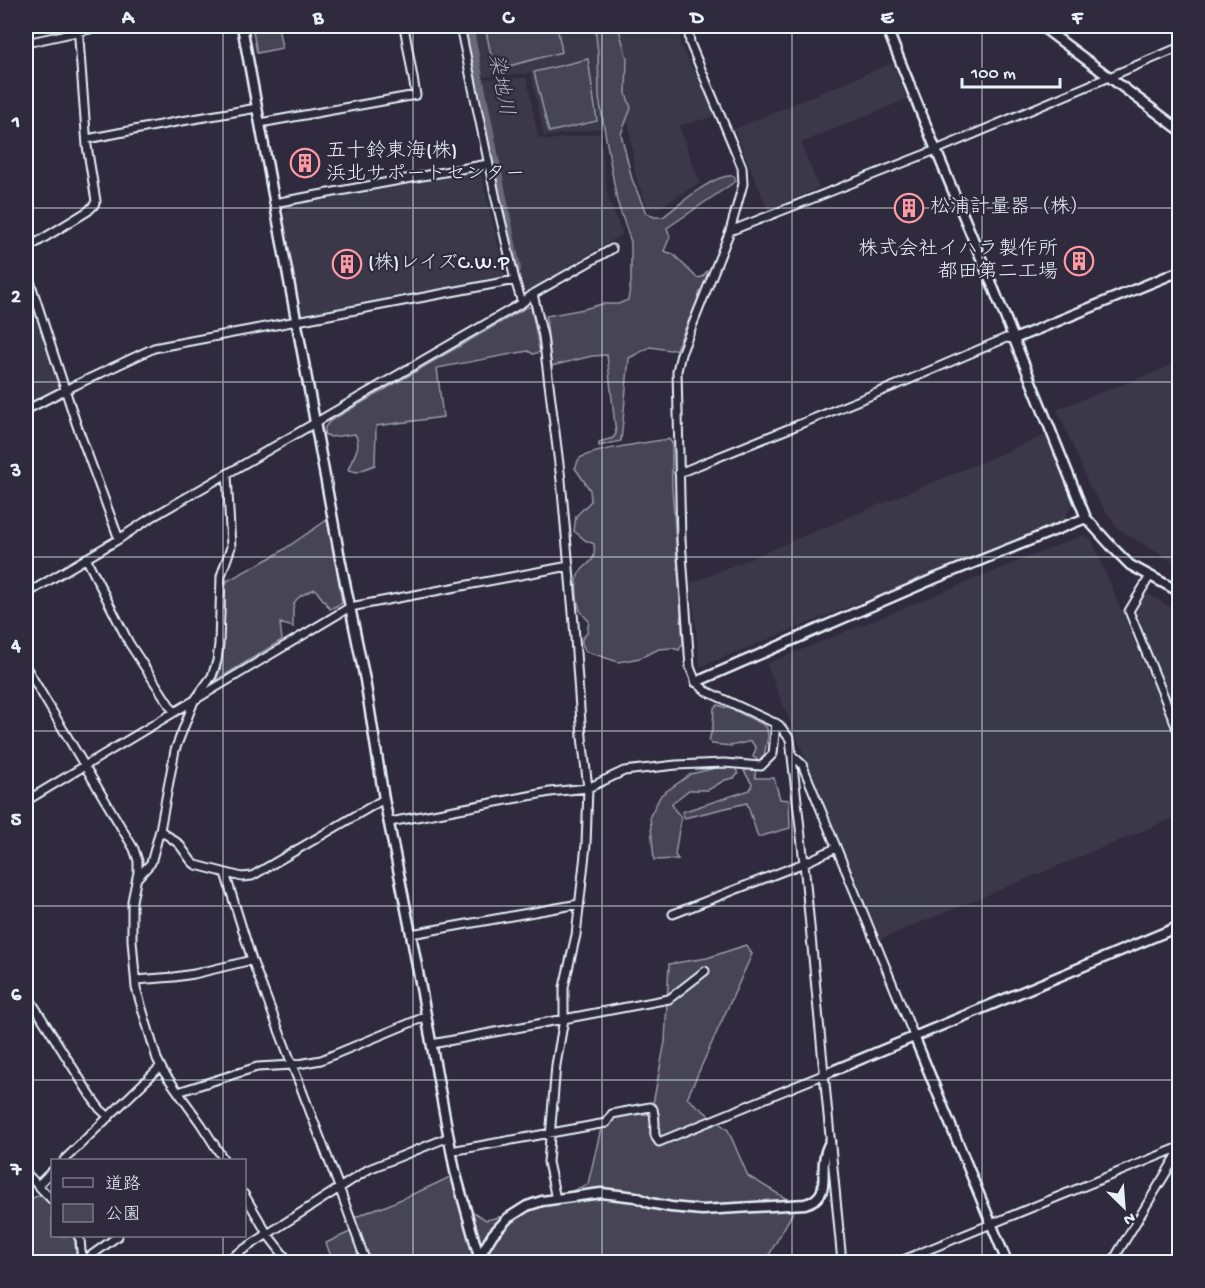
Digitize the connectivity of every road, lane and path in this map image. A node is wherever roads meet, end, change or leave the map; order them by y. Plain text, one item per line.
1 (104, 26) edge
2 (242, 26) edge
3 (404, 26) edge
4 (460, 26) edge
5 (690, 26) edge
6 (886, 26) edge
7 (1041, 26) edge
8 (78, 28) edge
9 (26, 43) edge
10 (1179, 47) edge
11 (1109, 76) junction
12 (257, 108) junction
13 (260, 123) junction
14 (1179, 130) edge
15 (87, 139) junction
16 (936, 150) junction
17 (488, 164) junction
18 (274, 203) junction
19 (730, 231) junction
20 (26, 249) edge
21 (612, 249) dead end
22 (26, 269) edge
23 (1179, 271) edge
24 (515, 280) junction
25 (533, 294) junction
26 (522, 303) junction
27 (297, 320) junction
28 (1014, 339) junction
29 (65, 390) junction
30 (26, 410) edge
31 (315, 422) junction
32 (679, 473) junction
33 (227, 474) junction
34 (1086, 518) junction
35 (119, 539) junction
36 (86, 558) junction
37 (569, 566) junction
38 (1150, 576) junction
39 (1179, 592) edge
40 (26, 594) edge
41 (350, 607) junction
42 (26, 668) edge
43 (696, 682) junction
44 (194, 701) junction
45 (174, 712) junction
46 (776, 723) junction
47 (1179, 736) edge
48 (792, 755) junction
49 (84, 766) junction
50 (588, 789) junction
51 (384, 799) junction
52 (26, 801) edge
53 (390, 822) junction
54 (160, 830) junction
55 (836, 848) junction
56 (804, 862) junction
57 (225, 873) junction
58 (137, 878) junction
59 (579, 904) junction
60 (673, 914) dead end
61 (1179, 926) edge
62 (411, 934) junction
63 (252, 960) junction
64 (705, 971) dead end
65 (136, 980) junction
66 (26, 993) edge
67 (426, 1016) junction
68 (564, 1019) junction
69 (914, 1036) junction
70 (432, 1044) junction
71 (293, 1065) junction
72 (160, 1067) junction
73 (825, 1074) junction
74 (178, 1092) junction
75 (109, 1117) junction
76 (551, 1133) junction
77 (448, 1137) junction
78 (830, 1142) junction
79 (1179, 1148) edge
80 (451, 1151) junction
81 (66, 1159) edge
82 (223, 1159) edge
83 (26, 1173) edge
84 (51, 1173) edge
85 (38, 1185) junction
86 (339, 1187) junction
87 (246, 1197) edge
88 (51, 1199) edge
89 (556, 1199) junction
90 (991, 1224) junction
91 (268, 1234) junction
92 (78, 1237) edge
93 (117, 1237) edge
94 (478, 1260) edge
95 (82, 1263) edge
96 (224, 1263) edge
97 (289, 1263) edge
98 (366, 1263) edge
99 (842, 1263) edge
100 (898, 1263) edge
101 (1007, 1263) edge
102 (1112, 1263) edge

1 - 8 street
2 - 12 street
3 - 13 street
4 - 17 street
5 - 19 street
6 - 16 street
7 - 11 street
8 - 9 street
8 - 15 street
10 - 11 street
11 - 14 street
11 - 16 street
12 - 13 street
12 - 15 street
13 - 18 street
15 - 20 street
16 - 19 street
16 - 28 street
17 - 18 street
17 - 24 street
18 - 27 street
19 - 32 street
21 - 25 street
22 - 29 street
23 - 28 street
24 - 26 street
24 - 27 street
25 - 26 street
25 - 37 street
26 - 31 street
27 - 29 street
27 - 31 street
28 - 32 street
28 - 34 street
29 - 30 street
29 - 35 street
31 - 33 street
31 - 41 street
32 - 43 street
33 - 35 street
33 - 44 street
34 - 38 street
34 - 43 street
35 - 36 street
36 - 40 street
36 - 45 street
37 - 41 street
37 - 50 street
38 - 39 street
38 - 47 street
41 - 44 street
41 - 51 street
42 - 49 street
43 - 46 street
44 - 45 street
44 - 54 street
45 - 49 street
46 - 48 street
46 - 50 street
48 - 55 street
48 - 56 street
49 - 52 street
49 - 58 street
50 - 53 street
50 - 59 street
51 - 53 street
51 - 57 street
53 - 62 street
54 - 57 street
54 - 58 street
55 - 56 street
55 - 69 street
56 - 60 street
56 - 73 street
57 - 63 street
58 - 65 street
59 - 62 street
59 - 68 street
61 - 69 street
62 - 67 street
63 - 65 street
63 - 71 street
64 - 68 street
65 - 72 street
66 - 75 street
67 - 70 street
67 - 71 street
68 - 70 street
68 - 76 street
69 - 73 street
69 - 90 street
70 - 77 street
71 - 74 street
71 - 86 street
72 - 74 street
72 - 75 street
73 - 76 street
73 - 78 street
74 - 82 street
75 - 81 street
76 - 80 street
76 - 89 street
77 - 80 street
77 - 86 street
78 - 89 street
78 - 99 street
79 - 90 street
79 - 102 street
80 - 94 street
83 - 85 street
84 - 85 street
85 - 88 street
86 - 91 street
86 - 98 street
87 - 91 street
89 - 94 street
90 - 100 street
90 - 101 street
91 - 96 street
91 - 97 street
92 - 95 street
93 - 95 street

